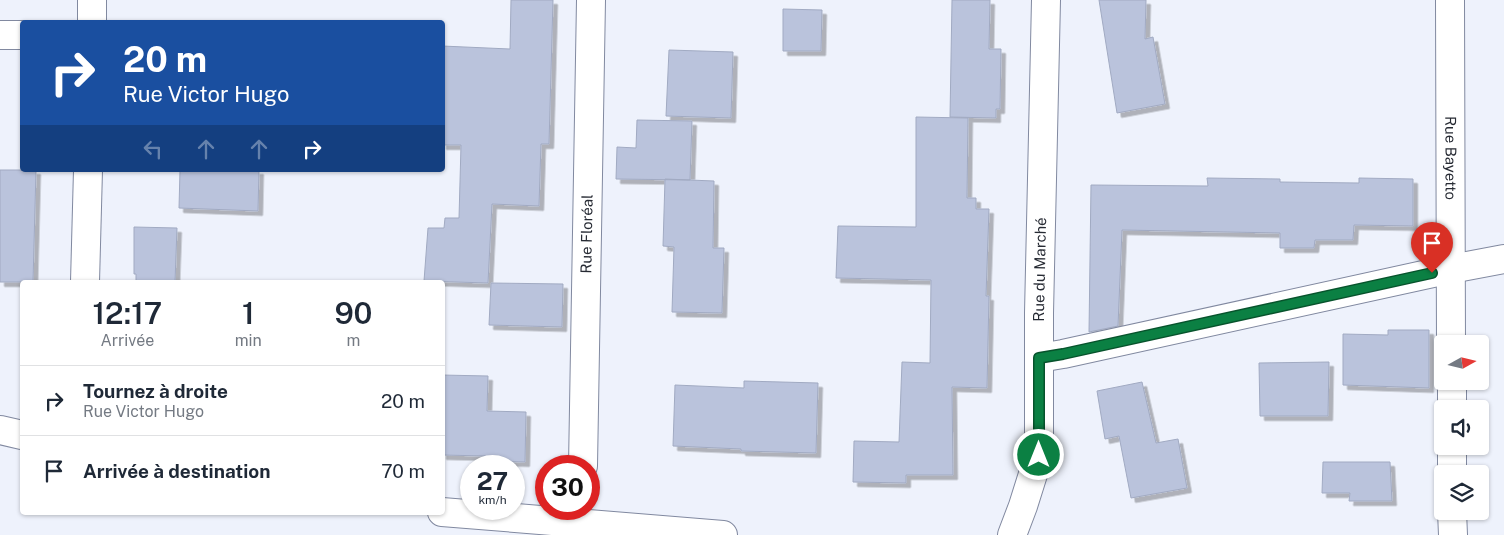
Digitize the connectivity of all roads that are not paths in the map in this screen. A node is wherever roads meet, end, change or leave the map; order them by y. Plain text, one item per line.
1 (92, 0) edge
2 (591, 0) edge
3 (1046, 0) edge
4 (1450, 0) edge
5 (92, 20) edge
6 (0, 34) edge
7 (20, 35) edge
8 (88, 172) edge
9 (1504, 260) edge
10 (1451, 269) junction
11 (84, 280) edge
12 (1451, 335) edge
13 (1039, 358) junction
14 (0, 430) edge
15 (20, 435) edge
16 (583, 455) edge
17 (445, 512) edge
18 (535, 515) edge
19 (600, 519) edge
20 (1452, 520) edge
21 (723, 535) edge
22 (1012, 535) edge
23 (1452, 535) edge

1 - 5 street
2 - 16 street, Rue Floréal
3 - 13 street, Rue du Marché
4 - 10 street, Rue Bayetto
6 - 7 street
8 - 11 street
9 - 10 street
10 - 12 street, Rue Bayetto
10 - 13 street
13 - 22 street, Rue du Marché
14 - 15 street
17 - 18 street
19 - 21 street
20 - 23 street

